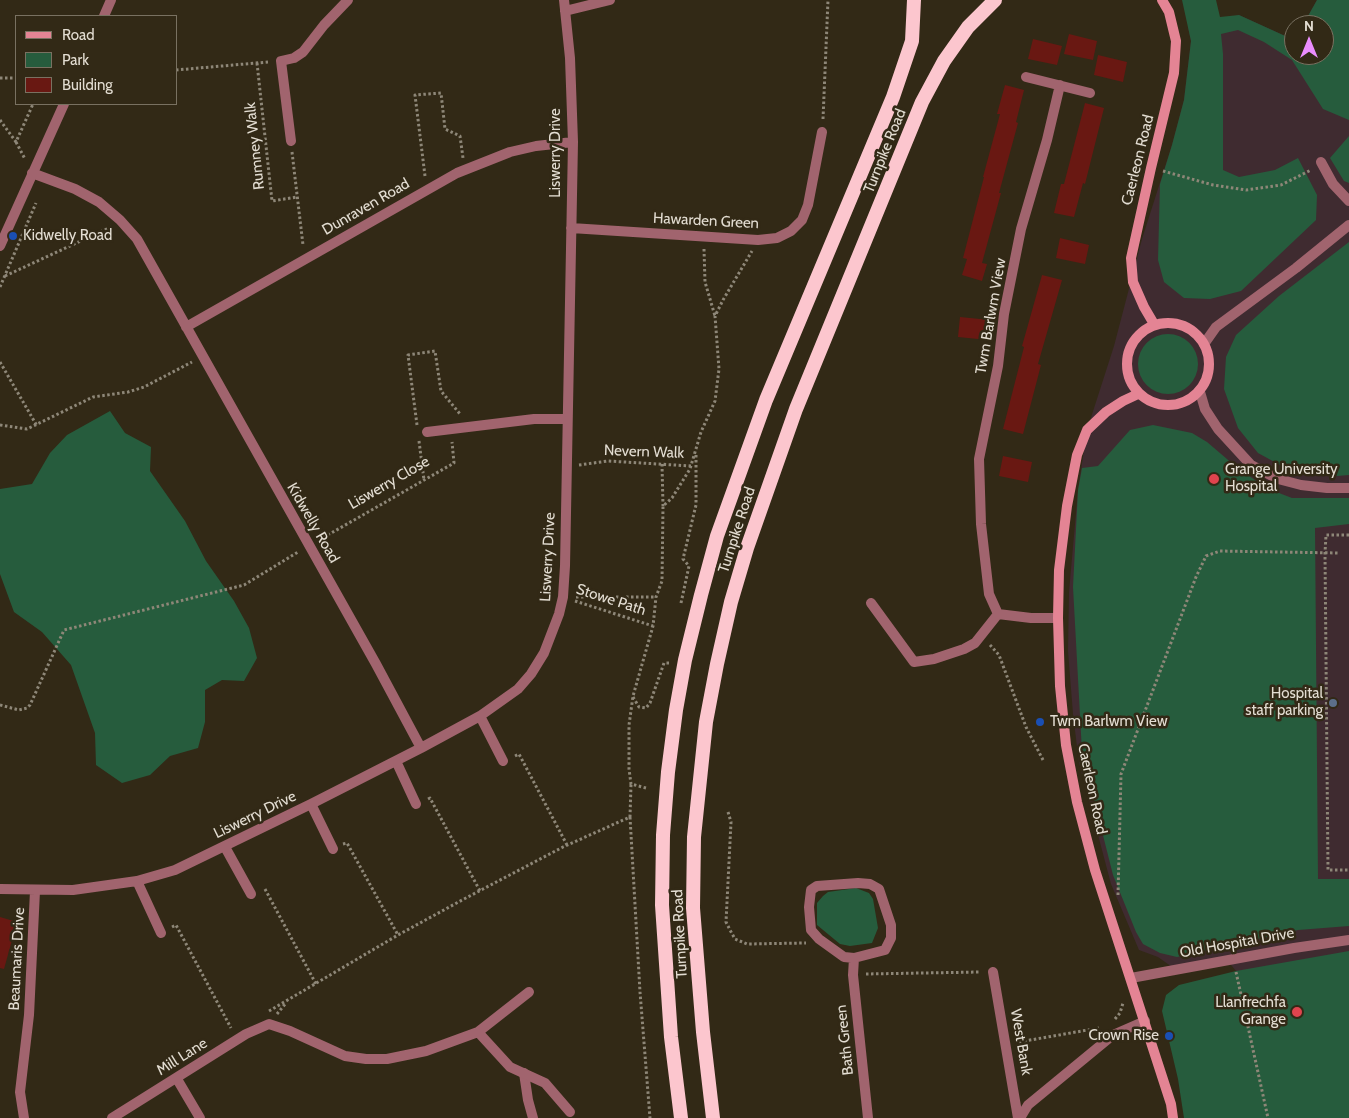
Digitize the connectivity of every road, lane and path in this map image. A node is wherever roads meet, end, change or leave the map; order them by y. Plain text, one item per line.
1 (111, 0) edge
2 (348, 0) edge
3 (564, 0) edge
4 (610, 0) edge
5 (828, 0) edge
6 (914, 0) edge
7 (995, 0) edge
8 (1162, 0) edge
9 (565, 11) junction
10 (104, 15) edge
11 (281, 61) junction
12 (257, 63) junction
13 (178, 70) edge
14 (1026, 77) dead end
15 (0, 78) edge
16 (15, 78) edge
17 (1060, 85) junction
18 (1090, 93) dead end
19 (33, 105) edge
20 (64, 105) edge
21 (0, 120) edge
22 (822, 132) joint
23 (290, 141) joint
24 (572, 142) junction
25 (1322, 162) joint
26 (1150, 168) junction
27 (464, 170) junction
28 (32, 174) junction
29 (47, 179) junction
30 (426, 189) junction
31 (297, 198) junction
32 (1349, 201) edge
33 (122, 222) junction
34 (1349, 226) edge
35 (571, 228) junction
36 (704, 236) junction
37 (758, 240) junction
38 (0, 246) edge
39 (305, 260) junction
40 (5, 276) junction
41 (0, 287) edge
42 (715, 316) junction
43 (1154, 324) junction
44 (186, 327) junction
45 (1204, 344) junction
46 (202, 356) junction
47 (0, 362) edge
48 (1200, 392) junction
49 (1138, 394) junction
50 (567, 419) junction
51 (0, 425) edge
52 (36, 426) junction
53 (463, 428) junction
54 (450, 429) junction
55 (427, 432) dead end
56 (696, 448) junction
57 (662, 464) junction
58 (566, 466) junction
59 (691, 466) junction
60 (424, 480) junction
61 (1349, 488) edge
62 (663, 506) junction
63 (1349, 535) edge
64 (309, 546) junction
65 (1325, 553) junction
66 (1339, 553) dead end
67 (563, 597) junction
68 (656, 597) junction
69 (870, 603) dead end
70 (681, 606) dead end
71 (998, 614) junction
72 (1058, 618) junction
73 (653, 626) junction
74 (982, 635) junction
75 (671, 655) dead end
76 (633, 696) junction
77 (0, 705) edge
78 (480, 716) junction
79 (422, 748) junction
80 (1043, 760) dead end
81 (396, 761) junction
82 (503, 762) joint
83 (631, 784) junction
84 (646, 788) dead end
85 (311, 804) junction
86 (416, 804) joint
87 (728, 812) dead end
88 (630, 816) junction
89 (567, 845) junction
90 (225, 847) junction
91 (334, 849) joint
92 (1349, 870) edge
93 (137, 881) junction
94 (0, 889) edge
95 (35, 891) junction
96 (480, 891) junction
97 (250, 894) joint
98 (1116, 904) dead end
99 (161, 933) joint
100 (398, 935) junction
101 (1349, 940) edge
102 (1222, 941) dead end
103 (811, 946) dead end
104 (854, 958) junction
105 (1230, 959) junction
106 (993, 972) joint
107 (853, 975) junction
108 (1130, 978) junction
109 (316, 984) junction
110 (529, 992) dead end
111 (1123, 996) dead end
112 (264, 1014) dead end
113 (1111, 1021) dead end
114 (1145, 1021) junction
115 (1101, 1027) dead end
116 (233, 1032) dead end
117 (478, 1032) junction
118 (1015, 1043) dead end
119 (524, 1073) junction
120 (177, 1078) junction
121 (570, 1112) dead end
122 (24, 1118) edge
123 (112, 1118) edge
124 (200, 1118) edge
125 (533, 1118) edge
126 (650, 1118) edge
127 (681, 1118) edge
128 (713, 1118) edge
129 (868, 1118) edge
130 (1019, 1118) edge
131 (1173, 1118) edge
132 (1268, 1118) edge

1 - 10 street
2 - 11 street
3 - 9 street, Liswerry Drive
4 - 9 street
5 - 22 path
6 - 127 highway, Turnpike Road
7 - 128 highway, Turnpike Road
8 - 26 main road, Caerleon Road
9 - 24 street, Liswerry Drive
11 - 12 path
11 - 23 street
12 - 13 path
12 - 31 path, Rumney Walk
14 - 17 street
15 - 16 path
17 - 18 street
17 - 71 street, Twm Barlwm View
19 - 21 path
20 - 28 street
22 - 37 street, Hawarden Green
23 - 31 path
24 - 27 street, Dunraven Road
24 - 35 street, Liswerry Drive
25 - 26 path
25 - 32 street
26 - 43 main road, Caerleon Road
27 - 30 street, Dunraven Road
27 - 30 path
28 - 29 street, Kidwelly Road
28 - 38 street
29 - 33 street, Kidwelly Road
29 - 40 path
30 - 39 street, Dunraven Road
31 - 39 path
33 - 40 path
33 - 44 street, Kidwelly Road
34 - 45 street
35 - 36 street, Hawarden Green
35 - 50 street, Liswerry Drive
36 - 37 street, Hawarden Green
36 - 42 path
37 - 42 path
39 - 44 street, Dunraven Road
40 - 41 path
42 - 56 path
43 - 45 main road
43 - 49 main road
44 - 46 street, Kidwelly Road
45 - 48 main road
46 - 52 path
46 - 64 street, Kidwelly Road
47 - 52 path
48 - 49 main road
48 - 61 street
49 - 72 main road, Caerleon Road
50 - 53 street, Liswerry Close
50 - 58 street, Liswerry Drive
51 - 52 path
53 - 54 street, Liswerry Close
53 - 60 path
54 - 55 street, Liswerry Close
54 - 60 path, Liswerry Close
56 - 59 path
56 - 70 path
57 - 58 path, Nevern Walk
57 - 59 path, Nevern Walk
57 - 62 path
58 - 67 street, Liswerry Drive
59 - 62 path
60 - 64 path, Liswerry Close
62 - 68 path
63 - 65 path
64 - 77 path, Liswerry Close
64 - 79 street, Kidwelly Road
65 - 66 path
65 - 92 path
65 - 98 path
67 - 68 path
67 - 73 path, Stowe Path
67 - 78 street, Liswerry Drive
68 - 73 path
69 - 74 street
71 - 72 street
71 - 74 street
72 - 108 main road, Caerleon Road
73 - 76 path
74 - 80 path
75 - 76 path
76 - 83 path
78 - 79 street, Liswerry Drive
78 - 82 street
79 - 81 street, Liswerry Drive
81 - 85 street, Liswerry Drive
81 - 86 street
82 - 89 path
83 - 84 path
83 - 88 path
85 - 90 street, Liswerry Drive
85 - 91 street
86 - 96 path
87 - 103 path
88 - 89 path
88 - 126 path
89 - 96 path
90 - 93 street, Liswerry Drive
90 - 97 street
91 - 100 path
93 - 95 street, Liswerry Drive
93 - 99 street
94 - 95 street, Liswerry Drive
95 - 122 street, Beaumaris Drive
96 - 100 path
97 - 109 path
99 - 116 path
100 - 109 path
101 - 105 street, Old Hospital Drive
102 - 105 path
104 - 104 street
104 - 107 street, Bath Green
105 - 108 street, Old Hospital Drive
105 - 132 path
106 - 107 path
106 - 130 street, West Bank
107 - 129 street, Bath Green
108 - 114 main road, Caerleon Road
109 - 112 path
110 - 117 street
111 - 113 path
114 - 130 street
114 - 131 main road, Caerleon Road
115 - 118 path
117 - 119 street
117 - 120 street, Mill Lane
119 - 121 street
119 - 125 street
120 - 123 street, Mill Lane
120 - 124 street

